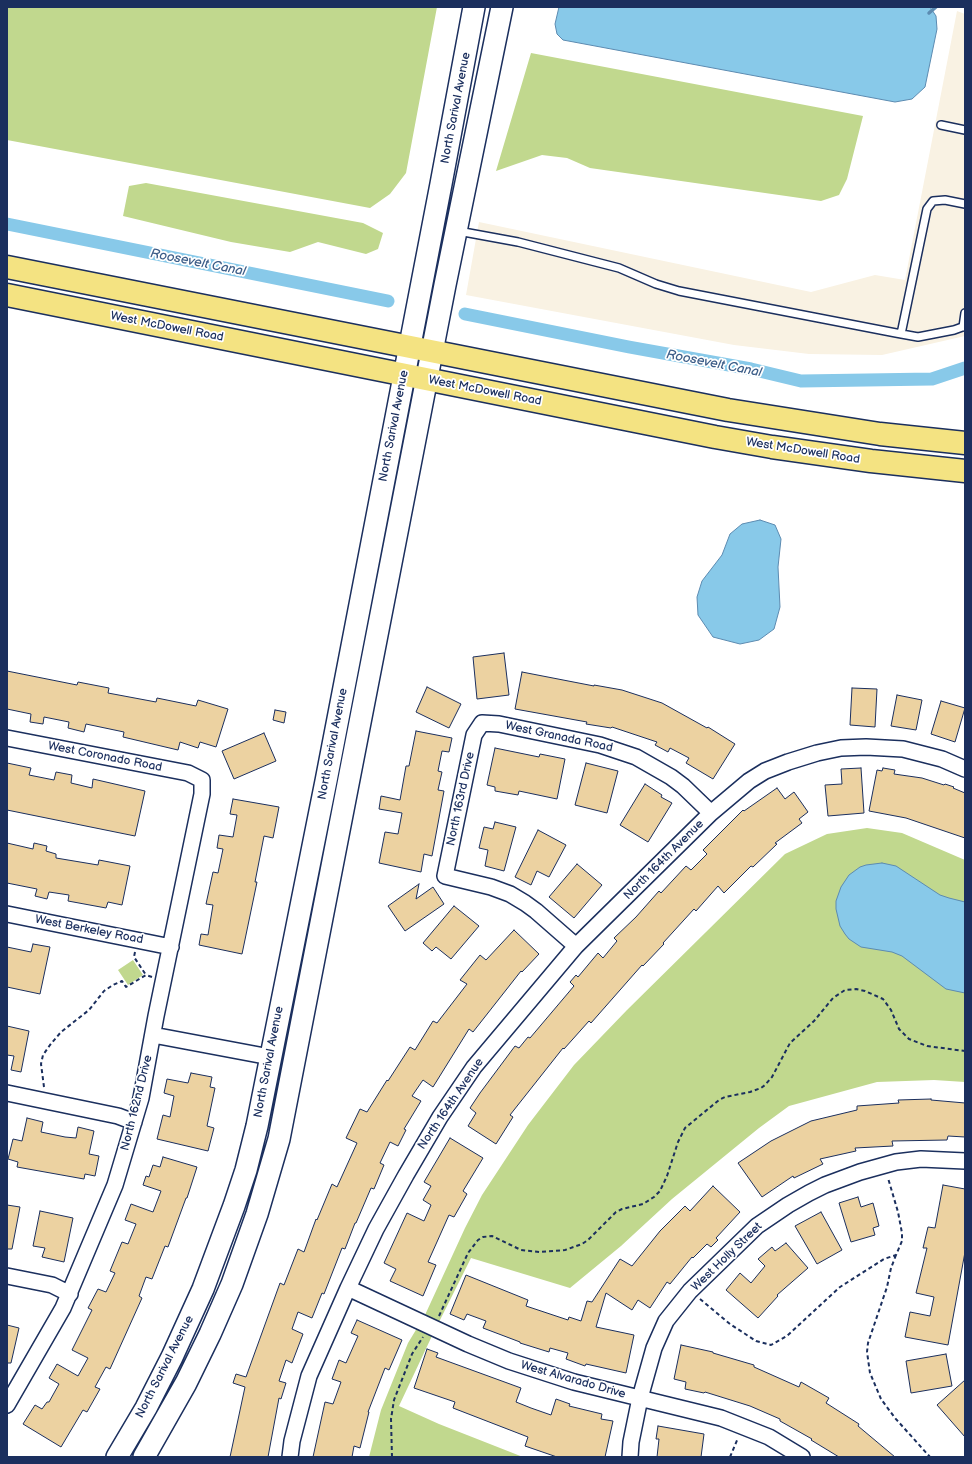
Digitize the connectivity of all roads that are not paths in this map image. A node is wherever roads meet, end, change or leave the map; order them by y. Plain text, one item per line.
1 (474, 7) edge
2 (502, 7) edge
3 (941, 125) dead end
4 (965, 130) edge
5 (965, 204) edge
6 (456, 231) junction
7 (7, 267) edge
8 (7, 295) edge
9 (965, 314) edge
10 (964, 326) edge
11 (901, 334) junction
12 (409, 347) junction
13 (432, 352) junction
14 (404, 375) junction
15 (426, 380) junction
16 (965, 443) edge
17 (965, 471) edge
18 (482, 723) joint
19 (7, 738) edge
20 (965, 769) edge
21 (202, 780) joint
22 (711, 813) junction
23 (7, 914) edge
24 (576, 946) junction
25 (171, 947) junction
26 (153, 1035) junction
27 (270, 1057) junction
28 (7, 1093) edge
29 (134, 1122) junction
30 (965, 1161) edge
31 (7, 1276) edge
32 (348, 1288) junction
33 (70, 1294) junction
34 (640, 1398) junction
35 (7, 1405) edge
36 (117, 1457) edge
37 (144, 1457) edge
38 (290, 1457) edge
39 (630, 1457) edge
40 (802, 1457) edge

1 - 12 main road, North Sarival Avenue
2 - 6 main road, North Sarival Avenue
3 - 4 lane
5 - 11 lane
6 - 11 lane
6 - 13 main road, North Sarival Avenue
7 - 12 main road
8 - 14 main road, West McDowell Road
9 - 10 lane
10 - 11 lane
12 - 13 main road
12 - 14 main road, North Sarival Avenue
13 - 15 main road, North Sarival Avenue
13 - 16 main road
14 - 15 main road, West McDowell Road
14 - 27 main road, North Sarival Avenue
15 - 17 main road, West McDowell Road
15 - 37 main road, North Sarival Avenue
18 - 22 street, West Granada Road
18 - 24 street, North 163rd Drive
19 - 21 street, West Coronado Road
20 - 22 street
21 - 25 street, North 162nd Drive
22 - 24 street, North 164th Avenue
23 - 25 street, West Berkeley Road
24 - 32 street, North 164th Avenue
25 - 26 street, North 162nd Drive
26 - 27 street
26 - 29 street, North 162nd Drive
27 - 36 main road, North Sarival Avenue
28 - 29 street
29 - 33 street, North 162nd Drive
30 - 34 street, West Holly Street
31 - 33 street
32 - 34 street, West Alvarado Drive
32 - 38 street, North 164th Avenue
33 - 35 street, North 162nd Drive
34 - 39 street, West Holly Street
34 - 40 street, West Alvarado Drive

